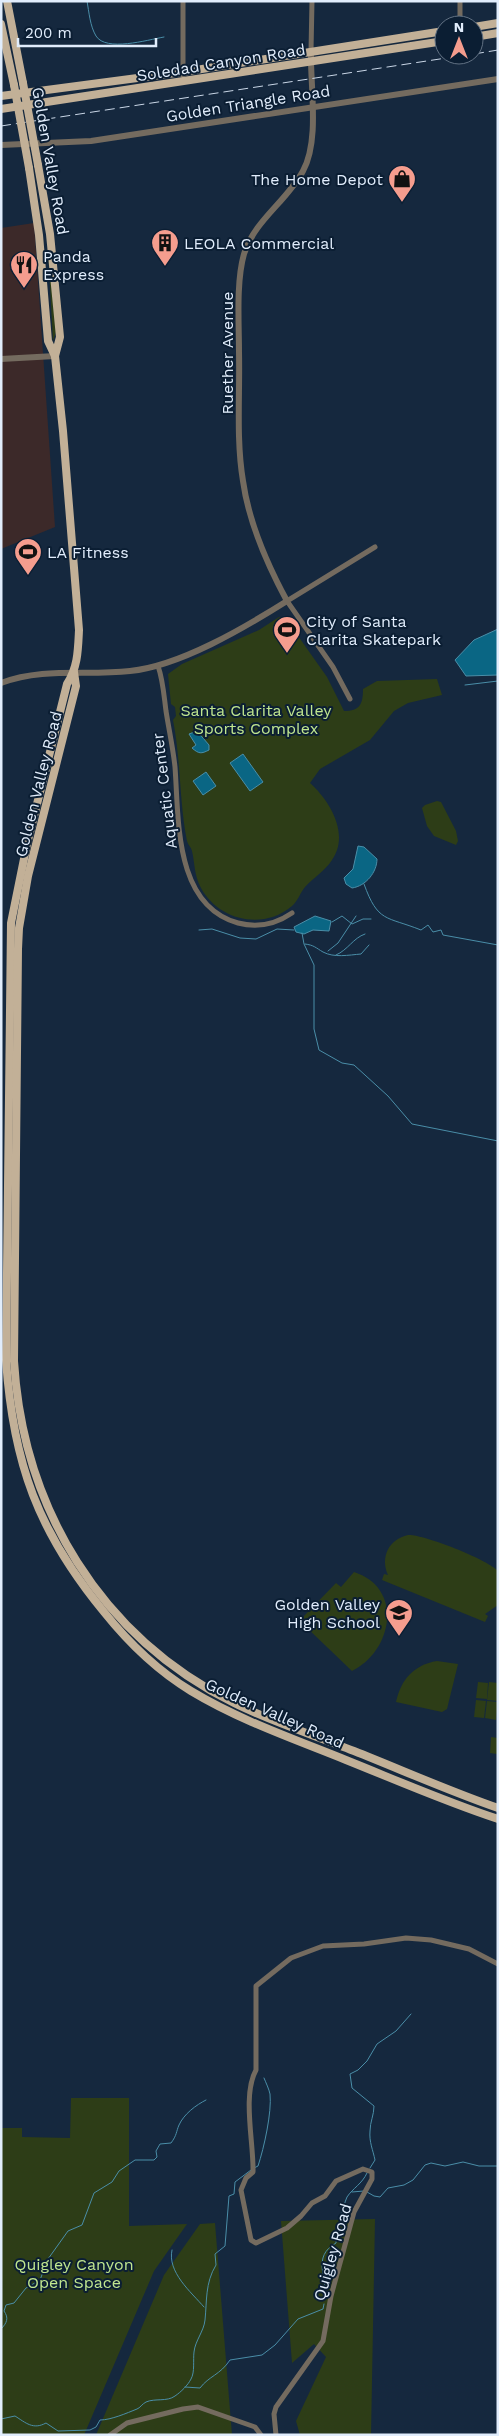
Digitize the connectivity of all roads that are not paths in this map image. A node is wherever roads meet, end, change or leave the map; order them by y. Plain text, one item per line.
1 (7, 1) edge
2 (183, 1) edge
3 (312, 1) edge
4 (460, 1) edge
5 (460, 15) edge
6 (498, 23) edge
7 (1, 24) edge
8 (484, 25) edge
9 (434, 33) edge
10 (498, 33) edge
11 (484, 35) edge
12 (434, 44) edge
13 (311, 51) junction
14 (311, 62) junction
15 (183, 72) junction
16 (498, 79) edge
17 (183, 83) junction
18 (1, 96) edge
19 (312, 107) junction
20 (1, 109) edge
21 (1, 145) edge
22 (55, 356) junction
23 (1, 359) edge
24 (374, 547) dead end
25 (287, 602) junction
26 (158, 666) junction
27 (74, 672) junction
28 (1, 683) edge
29 (350, 699) dead end
30 (292, 913) dead end
31 (498, 1808) edge
32 (498, 1819) edge
33 (498, 1964) edge
34 (110, 2435) edge
35 (261, 2435) edge
36 (276, 2435) edge

1 - 22 main road, Golden Valley Road, bridge
2 - 15 street
3 - 13 street, Ruether Avenue
4 - 5 street
6 - 8 main road
7 - 22 main road, Golden Valley Road, bridge
9 - 13 main road, Soledad Canyon Road
10 - 11 main road
12 - 14 main road, Soledad Canyon Road
13 - 14 street, Ruether Avenue
13 - 15 main road, Soledad Canyon Road
14 - 17 main road, Soledad Canyon Road
14 - 19 street, Ruether Avenue
15 - 17 street
15 - 18 main road, Soledad Canyon Road
16 - 19 street, Golden Triangle Road
17 - 20 main road, Soledad Canyon Road
19 - 21 street, Golden Triangle Road
19 - 25 street, Ruether Avenue
22 - 23 street
22 - 27 main road, Golden Valley Road
24 - 25 street
25 - 26 street
25 - 29 street, Ruether Avenue
26 - 27 street
26 - 30 street, Aquatic Center
27 - 28 street
27 - 31 main road, Golden Valley Road
27 - 32 main road, Golden Valley Road
33 - 36 street, Quigley Road
34 - 35 street

